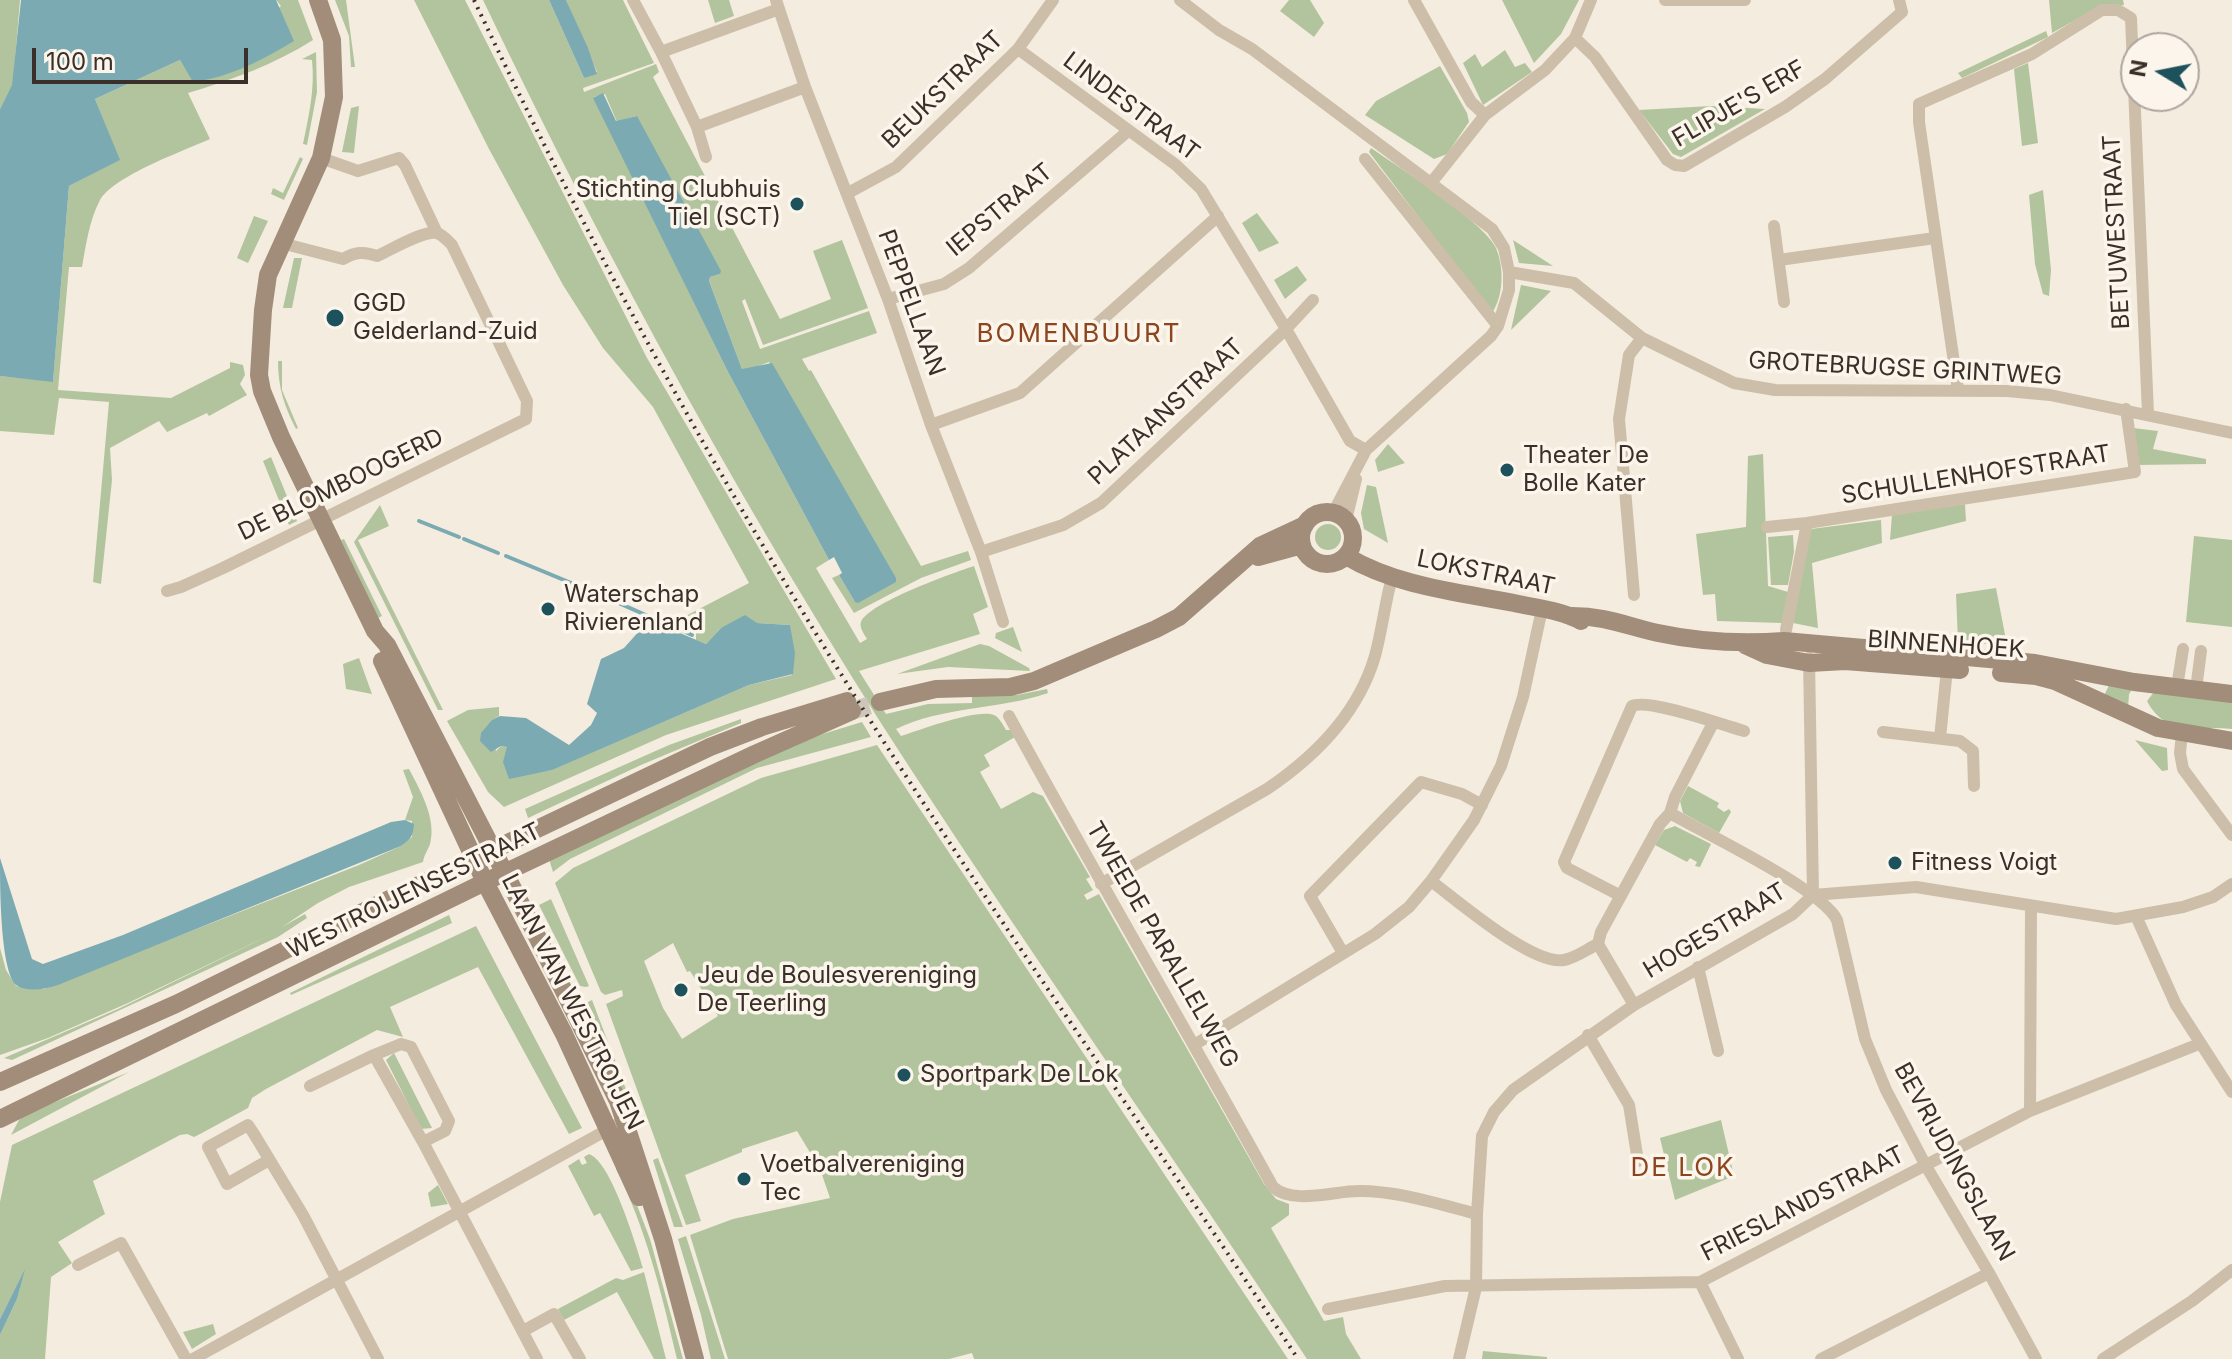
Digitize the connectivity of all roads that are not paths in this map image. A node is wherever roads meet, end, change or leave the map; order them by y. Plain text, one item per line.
1 (318, 0) edge
2 (633, 0) edge
3 (1053, 0) edge
4 (1180, 0) edge
5 (1414, 0) edge
6 (1591, 0) edge
7 (1665, 0) edge
8 (1745, 0) edge
9 (1899, 0) edge
10 (778, 5) edge
11 (1575, 38) junction
12 (1018, 49) junction
13 (661, 52) junction
14 (805, 87) junction
15 (1485, 115) junction
16 (697, 127) junction
17 (1128, 131) junction
18 (706, 157) dead end
19 (321, 158) junction
20 (1365, 159) dead end
21 (1431, 183) junction
22 (848, 193) junction
23 (1218, 216) junction
24 (1774, 226) dead end
25 (437, 233) junction
26 (1935, 238) junction
27 (281, 243) junction
28 (1779, 260) junction
29 (1509, 272) junction
30 (888, 299) junction
31 (1313, 300) dead end
32 (1784, 302) dead end
33 (1498, 326) junction
34 (1286, 329) junction
35 (1642, 338) junction
36 (1958, 390) junction
37 (2126, 409) junction
38 (2148, 414) junction
39 (931, 425) junction
40 (2232, 433) edge
41 (1363, 455) junction
42 (1340, 516) junction
43 (322, 519) junction
44 (1807, 523) junction
45 (1305, 525) junction
46 (1767, 527) dead end
47 (1302, 545) junction
48 (1349, 549) junction
49 (981, 552) junction
50 (1237, 566) junction
51 (1392, 577) junction
52 (167, 591) dead end
53 (1634, 595) dead end
54 (1542, 609) junction
55 (1572, 616) joint
56 (1003, 622) dead end
57 (1786, 630) dead end
58 (375, 631) junction
59 (1743, 643) junction
60 (1809, 643) junction
61 (2183, 649) dead end
62 (2201, 651) dead end
63 (1809, 663) junction
64 (1947, 669) junction
65 (2149, 684) junction
66 (2177, 687) junction
67 (2196, 689) junction
68 (2232, 694) edge
69 (877, 698) tunnel mouth
70 (1009, 716) dead end
71 (2140, 721) junction
72 (1713, 723) junction
73 (1744, 731) dead end
74 (1883, 732) dead end
75 (1940, 738) junction
76 (2181, 738) junction
77 (2232, 741) edge
78 (1974, 786) dead end
79 (1482, 805) junction
80 (1670, 813) junction
81 (2232, 835) edge
82 (493, 850) junction
83 (474, 859) junction
84 (505, 872) junction
85 (1431, 881) junction
86 (485, 882) junction
87 (1101, 884) junction
88 (2232, 884) edge
89 (1813, 895) junction
90 (1621, 896) junction
91 (2031, 906) junction
92 (2136, 916) junction
93 (1598, 944) junction
94 (1343, 953) junction
95 (1698, 967) junction
96 (1634, 1005) junction
97 (1588, 1035) junction
98 (2199, 1044) junction
99 (1194, 1045) junction
100 (1718, 1051) dead end
101 (374, 1055) junction
102 (5, 1080) edge
103 (310, 1086) dead end
104 (2232, 1092) edge
105 (2030, 1111) junction
106 (0, 1119) edge
107 (617, 1125) junction
108 (423, 1142) junction
109 (269, 1160) junction
110 (1638, 1161) dead end
111 (1926, 1166) junction
112 (460, 1211) junction
113 (1477, 1214) junction
114 (78, 1265) dead end
115 (2232, 1270) edge
116 (1989, 1273) junction
117 (336, 1278) junction
118 (1700, 1282) junction
119 (1476, 1287) junction
120 (1328, 1309) dead end
121 (523, 1331) junction
122 (186, 1359) edge
123 (193, 1359) edge
124 (378, 1359) edge
125 (537, 1359) edge
126 (580, 1359) edge
127 (687, 1359) edge
128 (695, 1359) edge
129 (1459, 1359) edge
130 (1738, 1359) edge
131 (1821, 1359) edge
132 (2036, 1359) edge
133 (2103, 1359) edge

1 - 19 main road, LAAN VAN WESTROIJEN
2 - 13 street
3 - 12 street, BEUKSTRAAT
4 - 21 street
5 - 15 street
6 - 11 street
7 - 8 street
9 - 11 street, FLIPJE'S ERF
10 - 13 street
10 - 14 street, PEPPELLAAN
11 - 15 street
12 - 17 street, LINDESTRAAT
12 - 22 street, BEUKSTRAAT
13 - 16 street
14 - 16 street
14 - 22 street, PEPPELLAAN
15 - 21 street
16 - 18 street
17 - 23 street, LINDESTRAAT
17 - 30 street, IEPSTRAAT
19 - 25 street
19 - 27 main road, LAAN VAN WESTROIJEN
20 - 33 street
21 - 29 street
22 - 30 street, PEPPELLAAN
23 - 34 street, LINDESTRAAT
23 - 39 street
24 - 28 street
25 - 27 street
25 - 43 street, DE BLOMBOOGERD
26 - 28 street
26 - 36 street
26 - 38 street, BETUWESTRAAT
27 - 43 main road, LAAN VAN WESTROIJEN
28 - 32 street
29 - 33 street
29 - 35 street, GROTEBRUGSE GRINTWEG
30 - 39 street, PEPPELLAAN
31 - 34 street
33 - 41 street
34 - 41 street, LINDESTRAAT
34 - 49 street, PLATAANSTRAAT
35 - 36 street, GROTEBRUGSE GRINTWEG
35 - 53 street
36 - 37 street, GROTEBRUGSE GRINTWEG
37 - 38 street, GROTEBRUGSE GRINTWEG
37 - 44 street, SCHULLENHOFSTRAAT
38 - 40 street, GROTEBRUGSE GRINTWEG
39 - 49 street, PEPPELLAAN
41 - 42 street
42 - 45 main road
42 - 48 main road
43 - 52 street, DE BLOMBOOGERD
43 - 58 main road, LAAN VAN WESTROIJEN
44 - 46 street, SCHULLENHOFSTRAAT
44 - 57 street
45 - 47 main road
45 - 50 main road
47 - 48 main road
47 - 50 main road
48 - 51 main road, LOKSTRAAT
49 - 56 street, PEPPELLAAN
50 - 69 main road
51 - 54 main road, LOKSTRAAT
51 - 87 street
54 - 55 main road, LOKSTRAAT
54 - 79 street
55 - 59 main road, BINNENHOEK
58 - 82 main road, LAAN VAN WESTROIJEN
58 - 83 main road, LAAN VAN WESTROIJEN
59 - 60 main road, BINNENHOEK
59 - 63 main road, BINNENHOEK
60 - 63 street
60 - 65 main road, BINNENHOEK
61 - 66 street
62 - 67 street
63 - 64 main road, BINNENHOEK
63 - 89 street
64 - 71 main road, BINNENHOEK
64 - 75 street
65 - 66 main road, BINNENHOEK
65 - 71 main road
66 - 67 main road, BINNENHOEK
67 - 68 main road, BINNENHOEK
70 - 87 street, TWEEDE PARALLELWEG
71 - 76 main road, BINNENHOEK
72 - 73 street
72 - 80 street
72 - 90 street
74 - 75 street
75 - 78 street
76 - 77 main road, BINNENHOEK
76 - 81 street
79 - 85 street
79 - 94 street
80 - 89 street
80 - 90 street
82 - 83 main road, WESTROIJENSESTRAAT
82 - 84 main road, LAAN VAN WESTROIJEN
82 - 84 main road, WESTROIJENSESTRAAT
83 - 86 main road, LAAN VAN WESTROIJEN
83 - 102 main road, WESTROIJENSESTRAAT
84 - 86 main road, WESTROIJENSESTRAAT
84 - 107 main road, LAAN VAN WESTROIJEN
85 - 93 street
85 - 94 street
86 - 106 main road, WESTROIJENSESTRAAT
86 - 107 main road, LAAN VAN WESTROIJEN
87 - 99 street, TWEEDE PARALLELWEG
88 - 92 street, HOGESTRAAT
89 - 91 street, HOGESTRAAT
89 - 95 street, HOGESTRAAT
89 - 111 street, BEVRIJDINGSLAAN
90 - 93 street
91 - 92 street, HOGESTRAAT
91 - 105 street
92 - 98 street
93 - 96 street
94 - 99 street
95 - 96 street, HOGESTRAAT
95 - 100 street
96 - 97 street, HOGESTRAAT
97 - 110 street
97 - 113 street, HOGESTRAAT
98 - 104 street
98 - 105 street, FRIESLANDSTRAAT
99 - 113 street, TWEEDE PARALLELWEG
101 - 103 street
101 - 108 street
101 - 108 street
105 - 111 street, FRIESLANDSTRAAT
107 - 112 street
107 - 127 main road, LAAN VAN WESTROIJEN
107 - 128 main road, LAAN VAN WESTROIJEN
108 - 112 street
109 - 109 street
109 - 117 street
111 - 116 street, BEVRIJDINGSLAAN
111 - 118 street, FRIESLANDSTRAAT
112 - 117 street
112 - 121 street
113 - 119 street, HOGESTRAAT
114 - 122 street
115 - 133 street
116 - 131 street
116 - 132 street, BEVRIJDINGSLAAN
117 - 123 street
117 - 124 street
118 - 119 street
118 - 130 street
119 - 120 street
119 - 129 street, HOGESTRAAT
121 - 125 street
121 - 126 street

